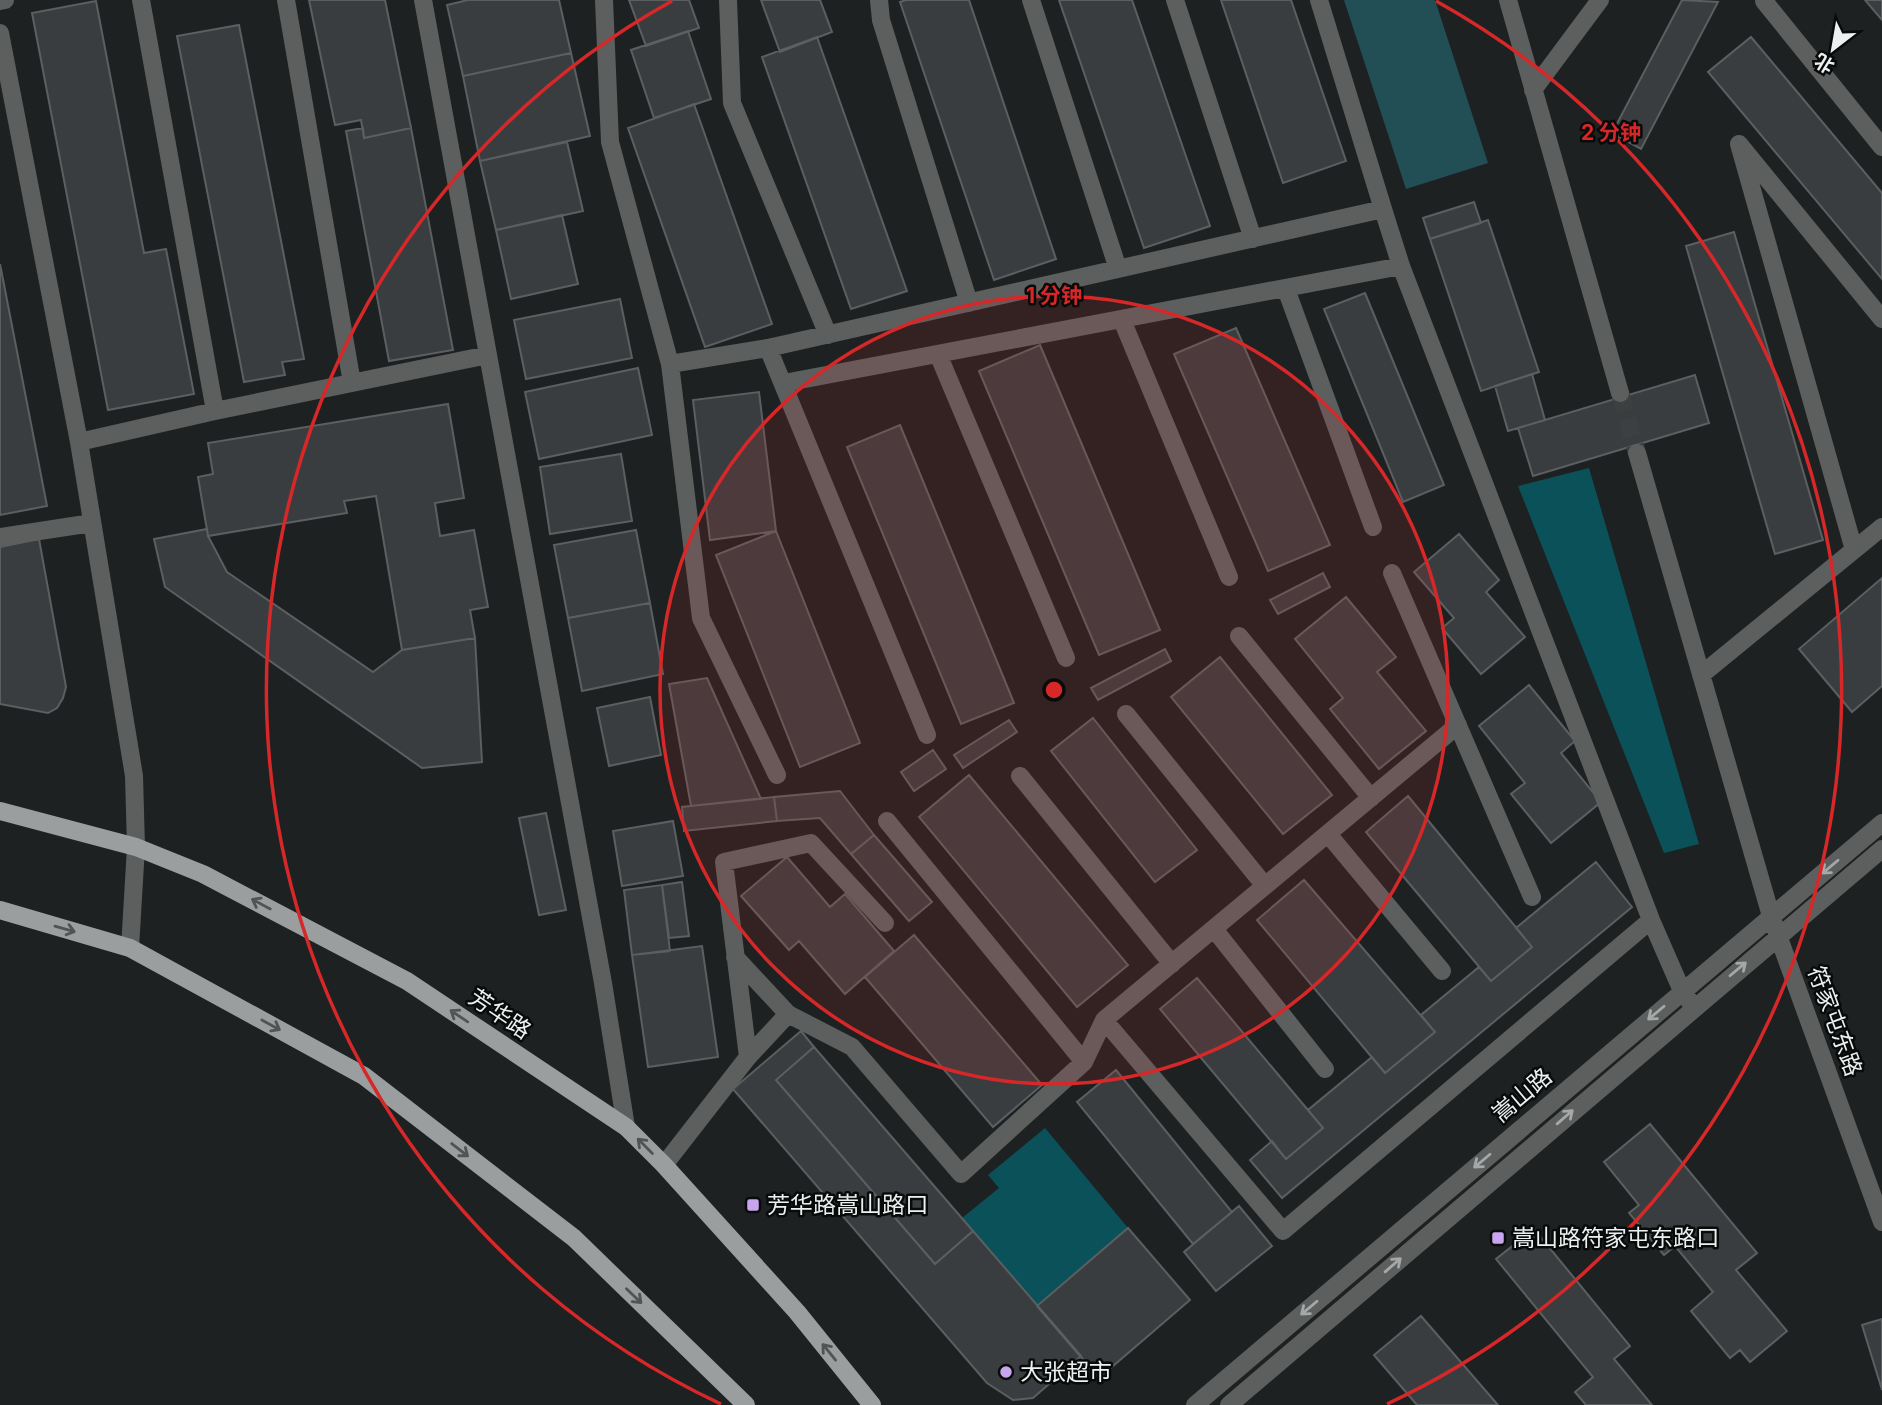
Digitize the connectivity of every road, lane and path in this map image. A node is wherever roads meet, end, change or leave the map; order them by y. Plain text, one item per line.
1 (141, 0) edge
2 (286, 0) edge
3 (423, 0) edge
4 (604, 0) edge
5 (728, 0) edge
6 (879, 0) edge
7 (1031, 0) edge
8 (1175, 0) edge
9 (1320, 0) edge
10 (1508, 0) edge
11 (1600, 0) edge
12 (1764, 1) edge
13 (0, 33) edge
14 (1533, 90) junction
15 (1882, 147) edge
16 (1382, 209) junction
17 (1253, 239) junction
18 (1401, 266) junction
19 (1118, 269) junction
20 (1286, 289) junction
21 (969, 303) junction
22 (1882, 319) edge
23 (1122, 320) junction
24 (828, 334) junction
25 (768, 348) junction
26 (488, 355) junction
27 (938, 355) junction
28 (670, 364) junction
29 (352, 383) junction
30 (784, 383) junction
31 (1619, 393) tunnel mouth
32 (215, 411) junction
33 (79, 442) junction
34 (1637, 453) tunnel mouth
35 (92, 523) junction
36 (1373, 527) dead end
37 (1882, 527) edge
38 (0, 537) edge
39 (1854, 550) junction
40 (1392, 573) dead end
41 (1229, 577) dead end
42 (1239, 636) dead end
43 (1066, 658) dead end
44 (1701, 675) junction
45 (1126, 714) dead end
46 (1458, 725) junction
47 (927, 735) dead end
48 (777, 775) dead end
49 (1020, 776) dead end
50 (1371, 798) junction
51 (0, 811) edge
52 (887, 821) dead end
53 (1882, 823) edge
54 (1328, 834) junction
55 (136, 847) junction
56 (1882, 849) edge
57 (1265, 886) junction
58 (1532, 897) dead end
59 (0, 910) edge
60 (1771, 916) junction
61 (1651, 920) junction
62 (885, 923) dead end
63 (1214, 929) junction
64 (1778, 935) junction
65 (130, 948) junction
66 (735, 957) junction
67 (1172, 964) junction
68 (1441, 971) dead end
69 (1682, 991) junction
70 (1694, 1007) junction
71 (788, 1014) junction
72 (1104, 1020) junction
73 (748, 1057) junction
74 (1084, 1062) junction
75 (1325, 1069) dead end
76 (626, 1127) junction
77 (664, 1165) junction
78 (1882, 1222) edge
79 (746, 1405) edge
80 (872, 1405) edge
81 (1195, 1405) edge
82 (1229, 1405) edge

1 - 32 street
2 - 29 street
3 - 26 street
4 - 28 street
5 - 24 street
6 - 21 street
7 - 19 street
8 - 17 street
9 - 16 street
10 - 14 street
11 - 14 street
12 - 15 street
13 - 33 street
14 - 31 street
16 - 17 street
16 - 18 street
17 - 19 street
18 - 20 street
18 - 61 street
19 - 21 street
20 - 23 street
20 - 36 street
21 - 24 street
22 - 39 street
23 - 27 street
23 - 41 street
24 - 25 street
25 - 28 street
25 - 30 street
26 - 29 street
26 - 76 street
27 - 30 street
27 - 43 street
28 - 48 street
29 - 32 street
30 - 47 street
32 - 33 street
33 - 35 street
34 - 44 street, 符家屯东路
35 - 38 street
35 - 55 street
37 - 39 street
39 - 44 street
40 - 46 street
42 - 50 street
44 - 60 street, 符家屯东路
45 - 57 street
46 - 50 street
46 - 58 street
49 - 67 street
50 - 54 street
51 - 55 main road, 芳华路
52 - 74 street
53 -> 60 street, 嵩山路
54 - 57 street
54 - 68 street
55 - 65 street
76 -> 55 main road, 芳华路
56 - 64 street, 嵩山路
57 - 63 street
59 -> 65 main road
60 - 64 street, 符家屯东路
60 - 69 street, 嵩山路
61 - 69 street
61 - 72 street
62 - 66 street
63 - 67 street
63 - 75 street
70 -> 64 street, 嵩山路
64 - 78 street, 符家屯东路
65 -> 79 main road
66 - 71 street
66 - 73 street
67 - 72 street
69 - 70 street
69 -> 81 street, 嵩山路
82 -> 70 street, 嵩山路
71 - 73 street
71 - 74 street
72 - 74 street
73 - 77 street
77 -> 76 main road, 芳华路
80 -> 77 main road, 芳华路

